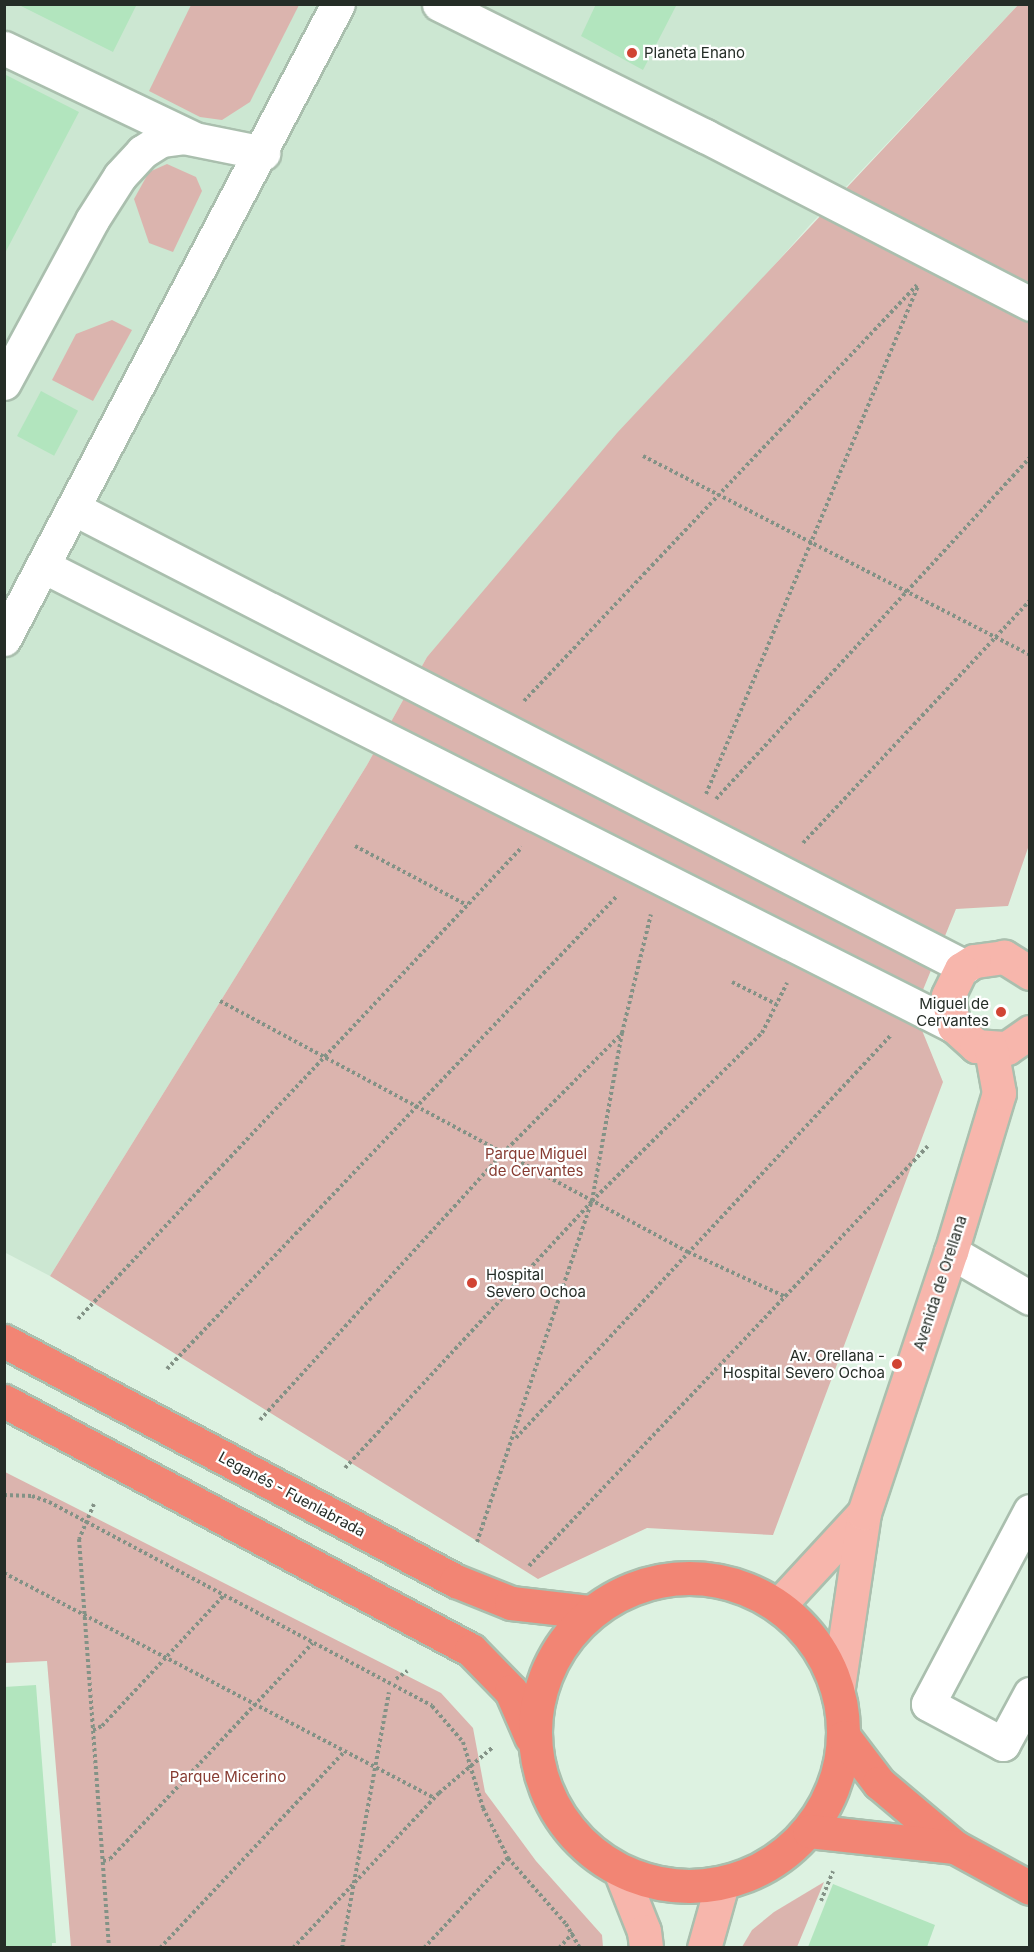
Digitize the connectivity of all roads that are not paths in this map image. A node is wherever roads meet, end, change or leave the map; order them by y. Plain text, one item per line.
1 (338, 4) edge
2 (438, 4) edge
3 (4, 48) edge
4 (196, 139) junction
5 (263, 153) junction
6 (1029, 304) edge
7 (4, 383) edge
8 (75, 509) junction
9 (43, 566) junction
10 (4, 639) edge
11 (965, 967) junction
12 (1029, 973) edge
13 (954, 1026) junction
14 (1029, 1032) edge
15 (992, 1049) junction
16 (951, 1252) junction
17 (1029, 1298) edge
18 (4, 1341) edge
19 (4, 1401) edge
20 (1029, 1511) edge
21 (864, 1513) junction
22 (779, 1605) junction
23 (590, 1612) junction
24 (838, 1687) junction
25 (1029, 1694) edge
26 (844, 1737) junction
27 (535, 1746) junction
28 (809, 1831) junction
29 (955, 1847) junction
30 (621, 1873) junction
31 (722, 1884) junction
32 (1029, 1888) edge
33 (646, 1947) edge
34 (704, 1947) edge

1 - 5 street
2 - 6 street
3 - 4 street
4 - 5 street
4 - 7 street
5 - 8 street
8 - 9 street
8 - 11 street
9 - 10 street
9 - 13 street
11 - 12 main road
11 - 13 main road
13 - 15 main road
14 - 15 main road
15 - 16 main road, Avenida de Orellana
16 - 17 street
16 - 21 main road, Avenida de Orellana
18 - 23 highway, Leganés - Fuenlabrada
19 - 27 highway
20 - 25 street
21 - 22 main road, Avenida de Orellana
21 - 24 main road, Avenida de Orellana
22 - 23 highway
22 - 24 highway
23 - 27 highway
24 - 26 highway
26 - 28 highway
26 - 29 highway
27 - 30 highway
28 - 29 highway
28 - 31 highway
29 - 32 highway
30 - 31 highway
30 - 33 main road
31 - 34 main road

